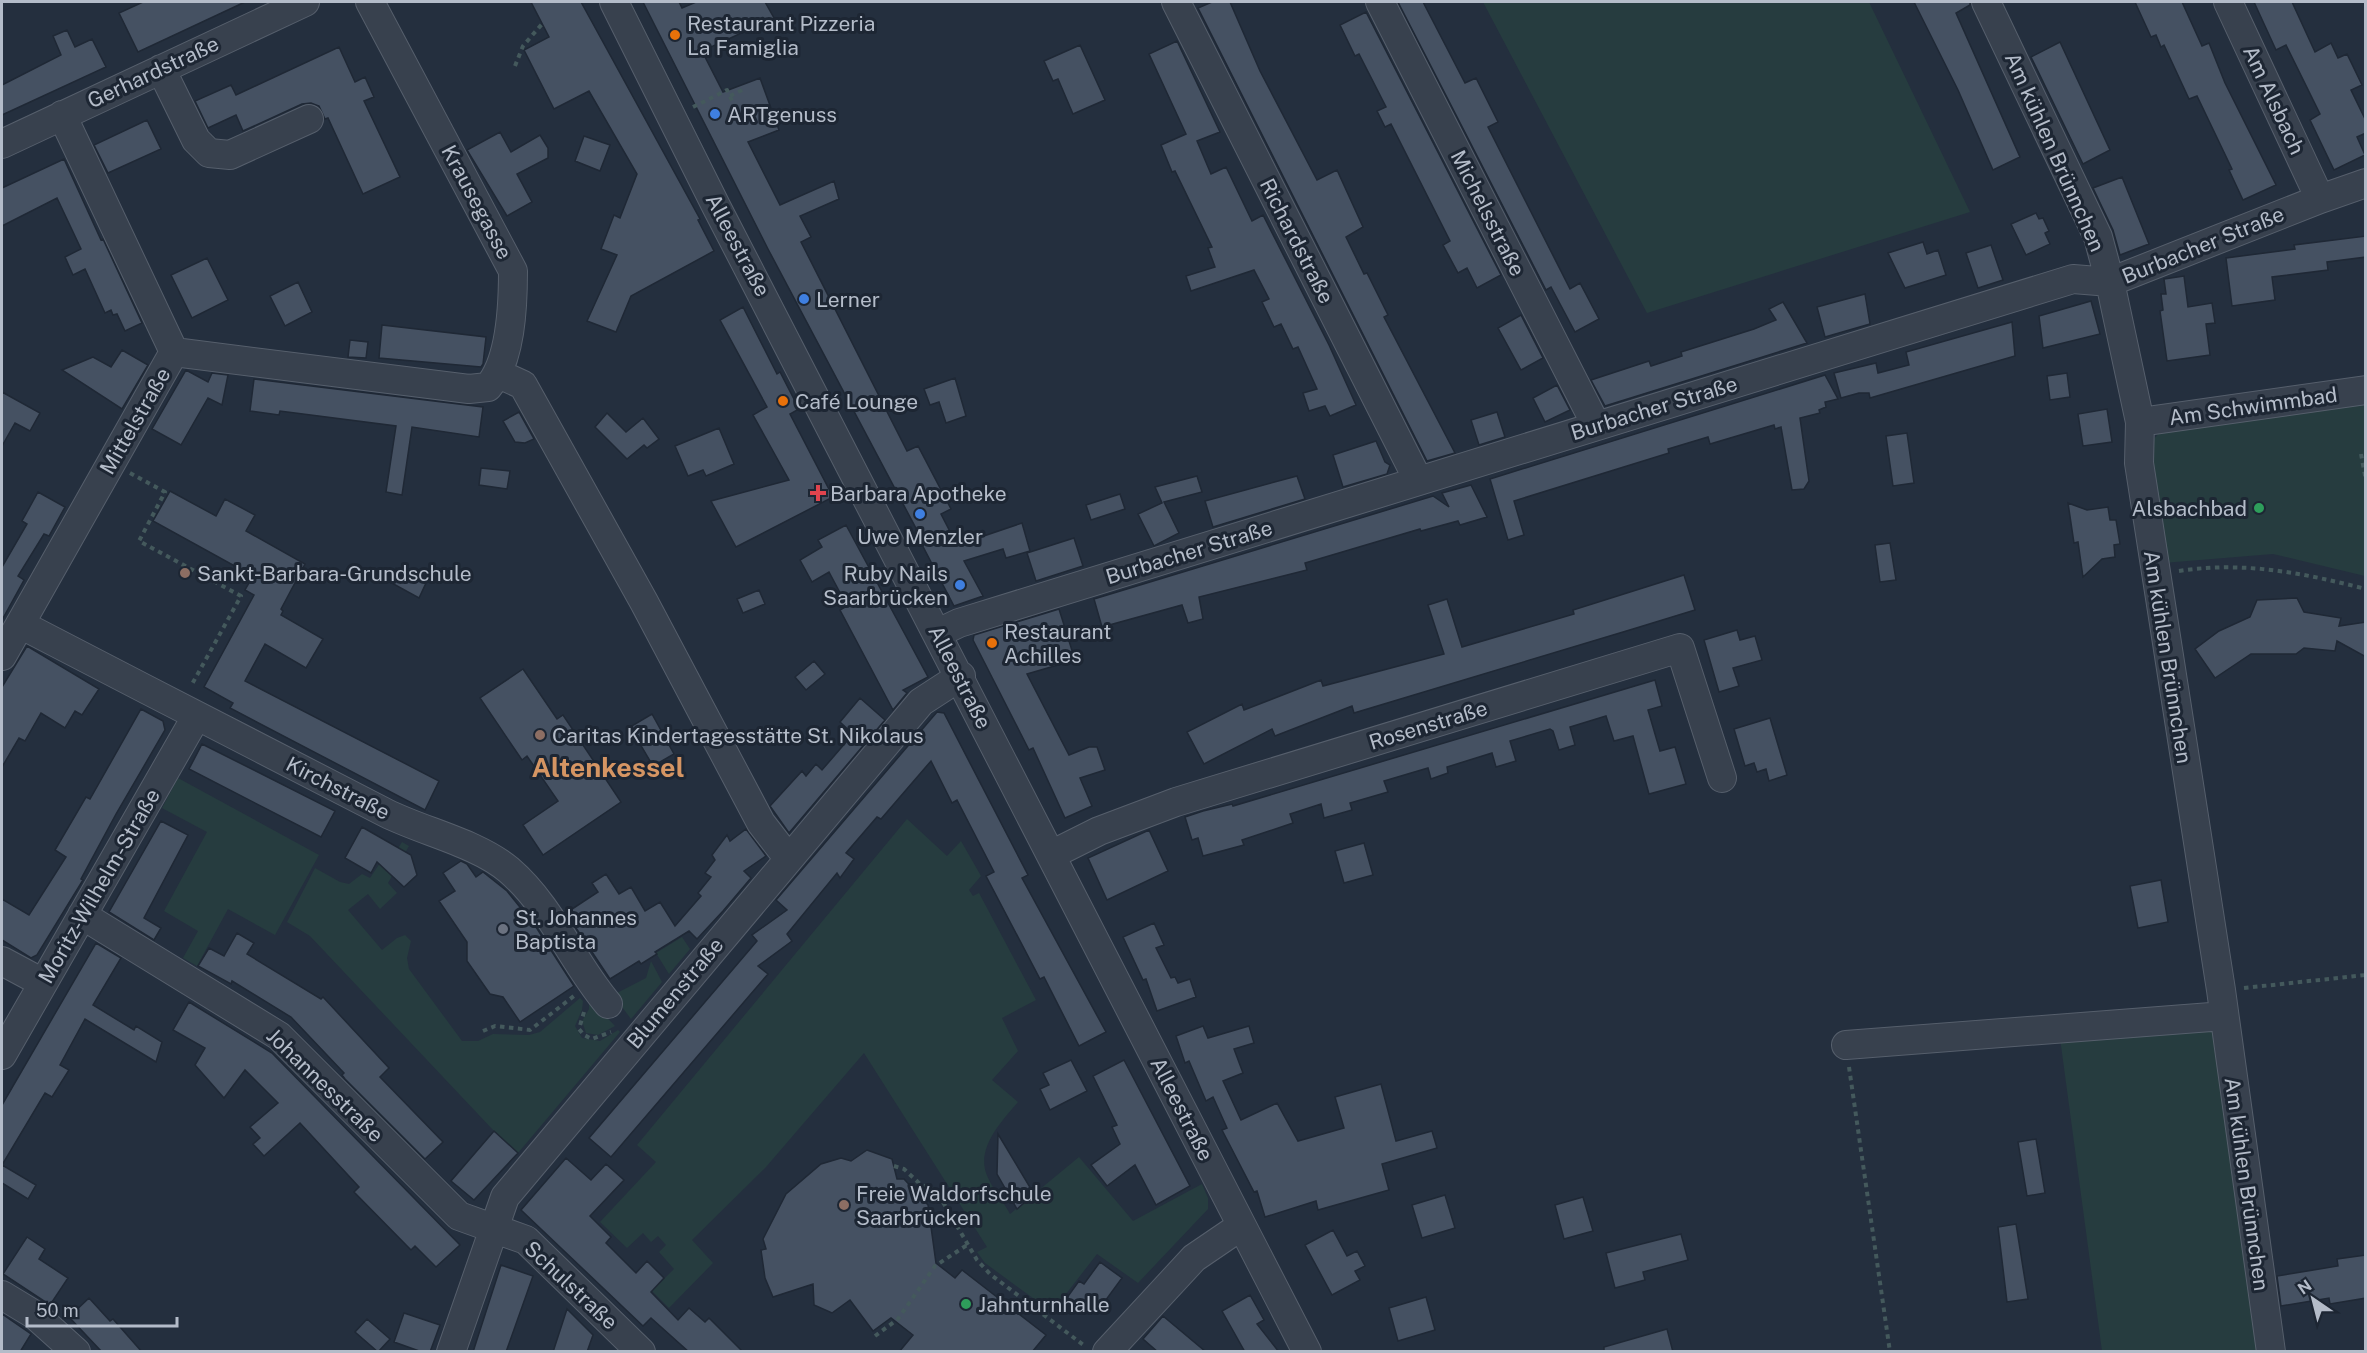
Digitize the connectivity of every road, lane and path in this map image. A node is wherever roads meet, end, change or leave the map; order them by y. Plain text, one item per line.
1 (301, 2) edge
2 (370, 2) edge
3 (614, 2) edge
4 (1176, 2) edge
5 (1380, 2) edge
6 (1986, 2) edge
7 (2228, 2) edge
8 (542, 24) dead end
9 (515, 66) dead end
10 (161, 69) junction
11 (744, 89) dead end
12 (730, 96) junction
13 (730, 109) dead end
14 (62, 115) junction
15 (309, 118) dead end
16 (672, 118) junction
17 (2, 144) edge
18 (2366, 183) edge
19 (2320, 199) junction
20 (2110, 282) junction
21 (174, 352) junction
22 (499, 374) junction
23 (2366, 390) edge
24 (2140, 422) junction
25 (1596, 425) junction
26 (2361, 454) dead end
27 (111, 462) junction
28 (1418, 480) junction
29 (2366, 481) edge
30 (2155, 574) junction
31 (2366, 589) edge
32 (20, 624) junction
33 (938, 633) junction
34 (2, 656) edge
35 (960, 676) junction
36 (188, 712) junction
37 (1722, 778) dead end
38 (1051, 855) junction
39 (788, 858) junction
40 (82, 915) junction
41 (2, 961) edge
42 (2366, 975) edge
43 (43, 983) junction
44 (2222, 1003) junction
45 (564, 1004) dead end
46 (608, 1004) dead end
47 (483, 1031) dead end
48 (1845, 1045) joint
49 (2, 1055) edge
50 (894, 1166) dead end
51 (1241, 1226) junction
52 (496, 1228) junction
53 (967, 1245) junction
54 (2, 1295) edge
55 (875, 1336) dead end
56 (76, 1352) edge
57 (451, 1352) edge
58 (641, 1352) edge
59 (1091, 1352) edge
60 (1107, 1352) edge
61 (1307, 1352) edge
62 (1890, 1352) edge
63 (2271, 1352) edge

1 - 10 street, Gerhardstraße
2 - 22 street, Krausegasse
3 - 16 street, Alleestraße
4 - 28 street, Richardstraße
5 - 25 street, Michelsstraße
6 - 20 street, Am kühlen Brünnchen
7 - 19 street, Am Alsbach
8 - 9 path
10 - 14 street, Gerhardstraße
10 - 15 street
11 - 12 path
12 - 13 path
12 - 16 path
14 - 17 street, Gerhardstraße
14 - 21 street, Mittelstraße
16 - 33 street, Alleestraße
18 - 19 street, Burbacher Straße
19 - 20 street, Burbacher Straße
20 - 24 street, Am kühlen Brünnchen
20 - 25 street, Burbacher Straße
21 - 22 street
21 - 27 street, Mittelstraße
22 - 39 street
23 - 24 street, Am Schwimmbad
24 - 30 street, Am kühlen Brünnchen
25 - 28 street, Burbacher Straße
26 - 29 path
27 - 32 street, Mittelstraße
27 - 36 path
28 - 33 street, Burbacher Straße
30 - 31 path
30 - 44 street, Am kühlen Brünnchen
32 - 34 street, Mittelstraße
32 - 36 street, Kirchstraße
33 - 35 street, Alleestraße
35 - 38 street, Alleestraße
35 - 39 street, Blumenstraße
36 - 40 street, Moritz-Wilhelm-Straße
36 - 46 street, Kirchstraße
37 - 38 street, Rosenstraße
38 - 51 street, Alleestraße
39 - 52 street, Blumenstraße
40 - 43 street, Moritz-Wilhelm-Straße
40 - 52 street, Johannesstraße
41 - 43 street
42 - 44 path
43 - 49 street, Moritz-Wilhelm-Straße
44 - 48 street
44 - 63 street, Am kühlen Brünnchen
45 - 47 path
48 - 62 path
50 - 53 path
51 - 60 street
51 - 61 street, Alleestraße
52 - 57 street, Blumenstraße
52 - 58 street, Schulstraße
53 - 55 path
53 - 59 path
54 - 56 street

